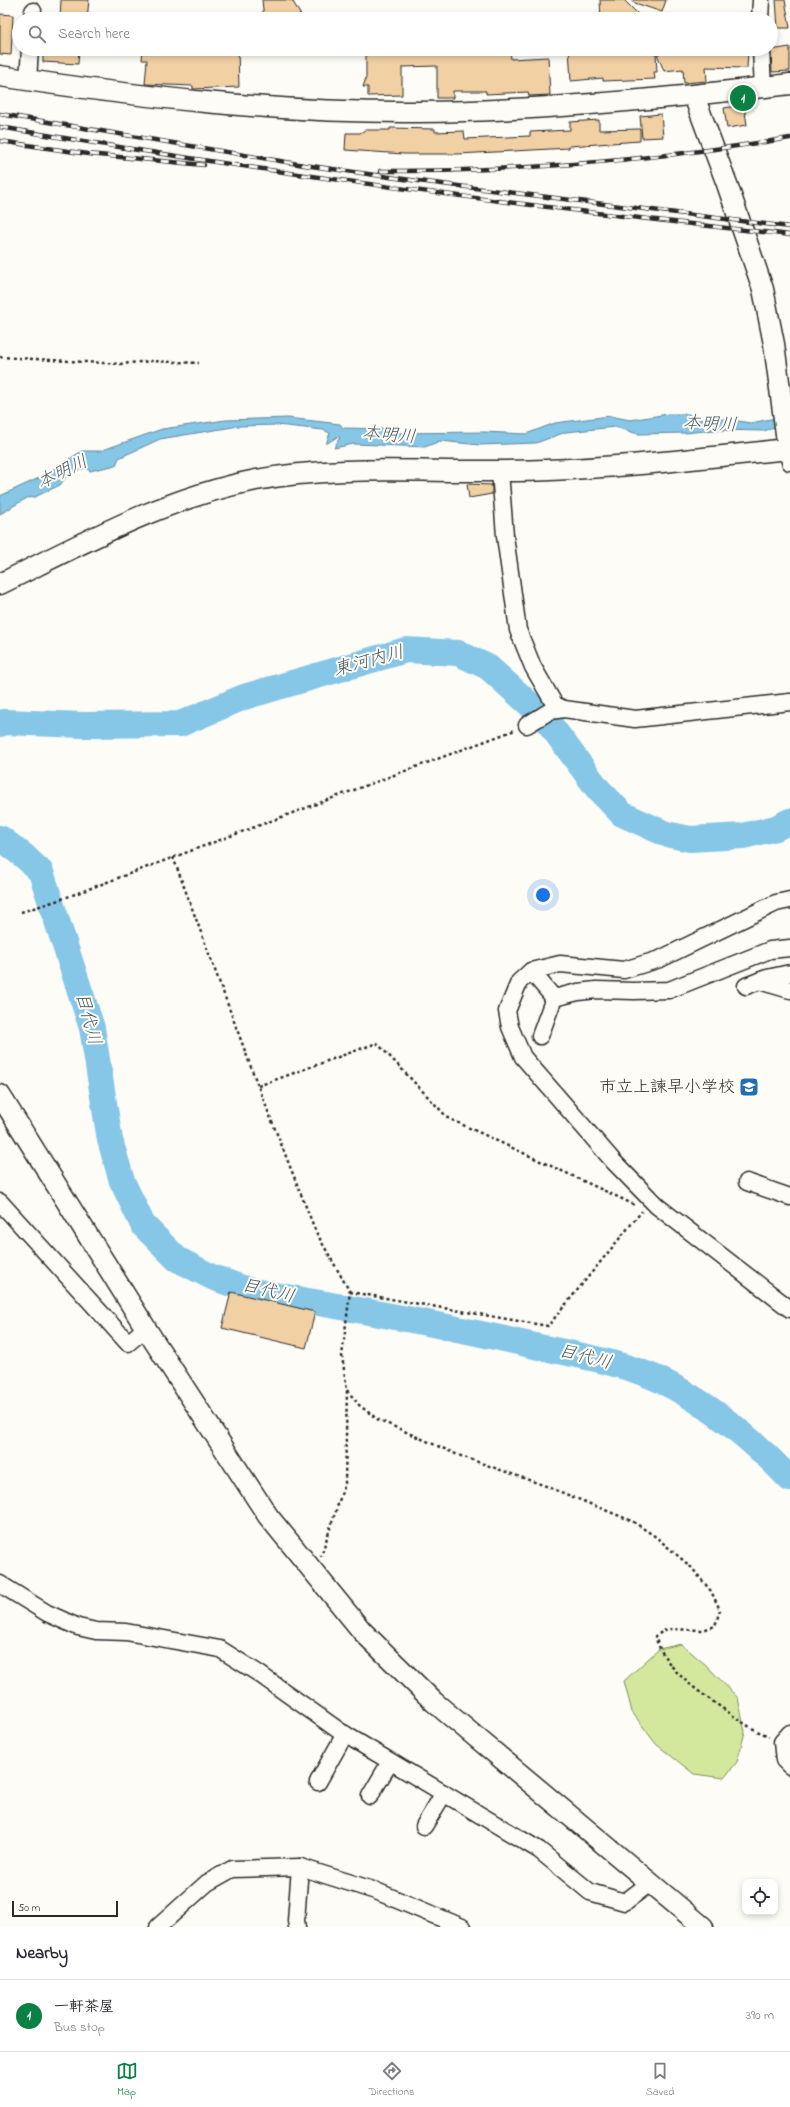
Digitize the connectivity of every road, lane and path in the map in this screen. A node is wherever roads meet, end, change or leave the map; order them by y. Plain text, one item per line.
1 (761, 0) edge
2 (760, 12) edge
3 (30, 56) edge
4 (761, 56) edge
5 (0, 76) edge
6 (28, 80) junction
7 (790, 84) edge
8 (763, 88) junction
9 (694, 96) junction
10 (0, 357) edge
11 (200, 363) dead end
12 (788, 449) edge
13 (500, 471) junction
14 (0, 584) edge
15 (790, 702) edge
16 (557, 710) junction
17 (527, 725) joint
18 (173, 856) junction
19 (790, 900) edge
20 (21, 912) dead end
21 (790, 948) edge
22 (531, 971) junction
23 (790, 973) edge
24 (790, 990) edge
25 (554, 998) junction
26 (540, 1036) dead end
27 (258, 1086) junction
28 (0, 1095) edge
29 (748, 1182) dead end
30 (790, 1197) edge
31 (0, 1202) edge
32 (350, 1292) junction
33 (790, 1309) edge
34 (146, 1328) junction
35 (347, 1390) junction
36 (315, 1574) junction
37 (0, 1584) edge
38 (345, 1734) junction
39 (786, 1737) edge
40 (390, 1762) junction
41 (790, 1766) edge
42 (318, 1782) dead end
43 (444, 1793) junction
44 (370, 1796) dead end
45 (424, 1826) dead end
46 (300, 1867) junction
47 (650, 1883) junction
48 (158, 1927) edge
49 (297, 1927) edge
50 (462, 1927) edge
51 (703, 1927) edge

1 - 2 street
3 - 6 street
4 - 8 street
5 - 6 street
6 - 9 street
7 - 8 street
8 - 9 street
9 - 12 street
10 - 11 path
12 - 13 street
13 - 14 street
13 - 16 street
15 - 16 street
16 - 17 street
17 - 18 path
18 - 20 path
18 - 27 path
19 - 22 street
21 - 25 street
22 - 25 street
22 - 33 street
23 - 24 street
25 - 26 street
27 - 32 path
27 - 32 path
28 - 34 street
29 - 30 street
31 - 34 street
32 - 35 path
34 - 36 street
35 - 36 path
35 - 39 path
36 - 47 street
37 - 38 street
38 - 40 street
38 - 42 street
39 - 41 street
40 - 43 street
40 - 44 street
43 - 45 street
43 - 47 street
46 - 48 street
46 - 49 street
46 - 50 street
47 - 51 street

